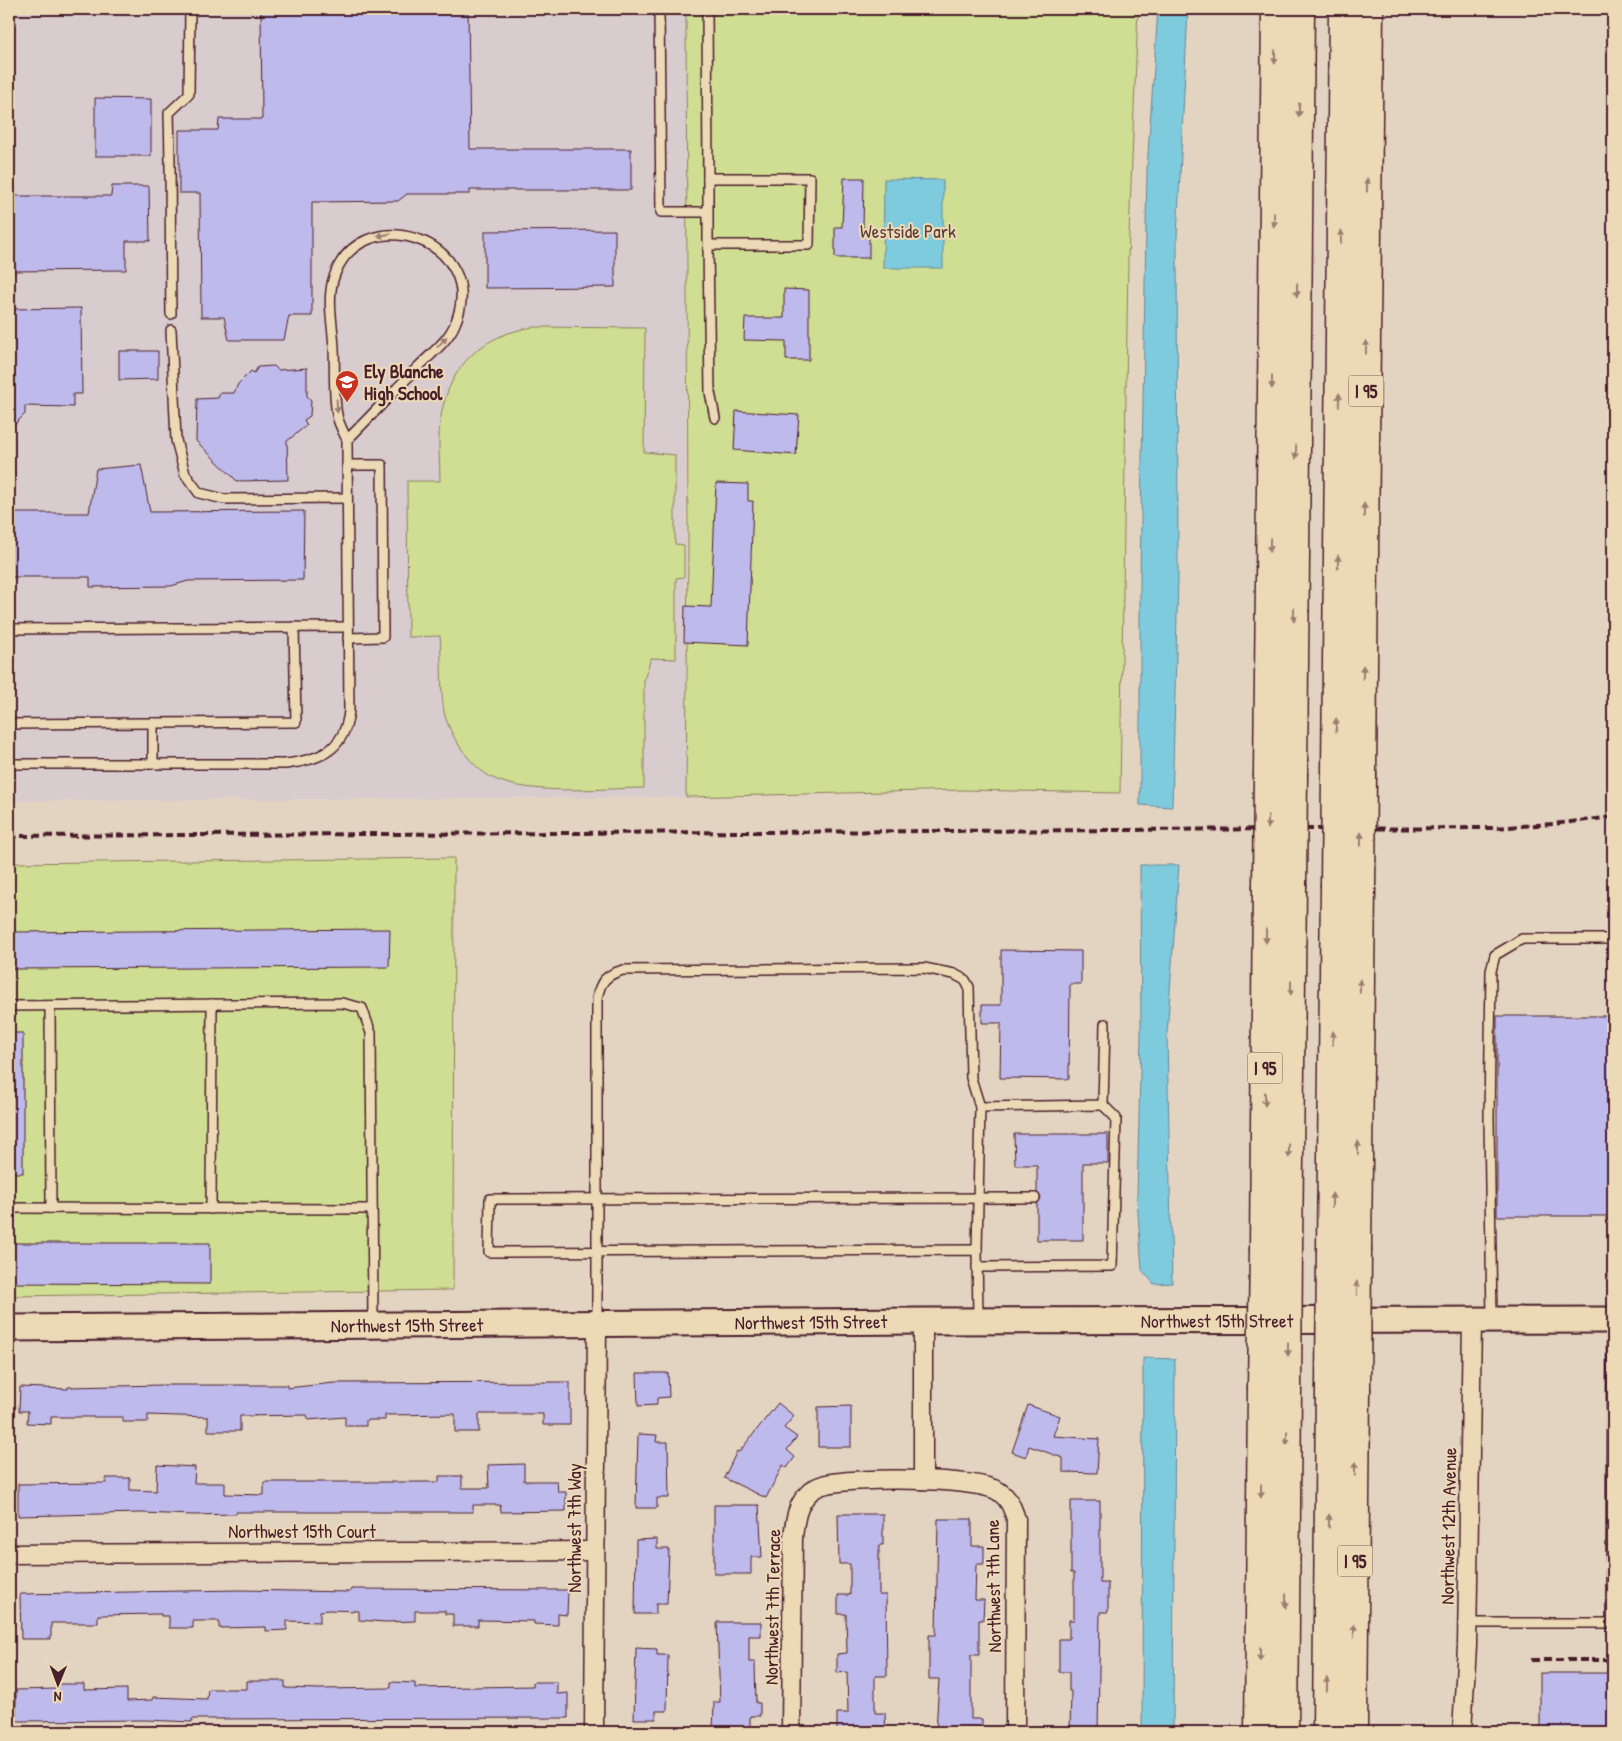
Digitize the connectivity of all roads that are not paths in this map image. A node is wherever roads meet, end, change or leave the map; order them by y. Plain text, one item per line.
1 (190, 9) edge
2 (659, 9) edge
3 (707, 9) edge
4 (1276, 9) edge
5 (1300, 9) edge
6 (1343, 9) edge
7 (1369, 9) edge
8 (708, 178) junction
9 (707, 212) junction
10 (708, 245) junction
11 (171, 314) dead end
12 (171, 330) dead end
13 (714, 418) dead end
14 (347, 440) junction
15 (347, 465) junction
16 (347, 498) junction
17 (294, 627) junction
18 (348, 627) junction
19 (9, 628) edge
20 (348, 638) junction
21 (152, 723) junction
22 (9, 724) edge
23 (153, 763) junction
24 (9, 764) edge
25 (1280, 773) junction
26 (1349, 773) junction
27 (1613, 939) edge
28 (212, 1004) junction
29 (9, 1006) edge
30 (50, 1006) junction
31 (1105, 1024) dead end
32 (1103, 1105) junction
33 (980, 1107) junction
34 (598, 1198) junction
35 (978, 1198) junction
36 (1035, 1198) dead end
37 (9, 1208) edge
38 (51, 1208) junction
39 (211, 1209) junction
40 (372, 1209) junction
41 (977, 1250) junction
42 (598, 1252) junction
43 (977, 1267) junction
44 (1482, 1320) junction
45 (1612, 1320) edge
46 (923, 1321) junction
47 (978, 1321) junction
48 (597, 1324) junction
49 (373, 1326) junction
50 (9, 1328) edge
51 (1343, 1389) junction
52 (1275, 1390) junction
53 (1612, 1394) edge
54 (923, 1480) junction
55 (595, 1551) junction
56 (9, 1554) edge
57 (1467, 1623) junction
58 (594, 1732) edge
59 (791, 1732) edge
60 (1015, 1732) edge
61 (1259, 1732) edge
62 (1284, 1732) edge
63 (1327, 1732) edge
64 (1353, 1732) edge
65 (1462, 1732) edge

1 - 11 lane
2 - 9 lane
3 - 8 lane
4 -> 25 highway, I 95
5 -> 25 highway
26 -> 6 highway
26 -> 7 highway, I 95
8 - 9 lane
8 - 10 lane
9 - 10 lane
10 - 13 lane
12 - 16 lane
14 -> 14 lane
14 - 15 lane
15 - 16 lane
15 - 20 lane
16 - 18 lane
17 - 18 lane
17 - 19 lane
17 - 21 lane
18 - 20 lane
20 - 23 lane
21 - 22 lane
21 - 23 lane
23 - 24 lane
25 -> 52 highway, I 95, bridge
51 -> 26 highway, I 95, bridge
27 - 44 lane
28 - 30 lane
28 - 39 lane
28 - 40 lane
29 - 30 lane
30 - 38 lane
31 - 32 lane
32 - 33 lane
32 - 43 lane
33 - 34 lane
33 - 35 lane
34 - 35 lane
34 - 42 lane
34 - 42 lane
35 - 36 lane
35 - 41 lane
37 - 38 lane
38 - 39 lane
39 - 40 lane
40 - 49 lane
41 - 42 lane
41 - 43 lane
42 - 48 lane
43 - 47 lane
44 - 45 street, Northwest 15th Street
44 - 47 street, Northwest 15th Street
44 - 57 street, Northwest 12th Avenue
45 - 53 lane
46 - 47 street, Northwest 15th Street
46 - 48 street, Northwest 15th Street
46 - 54 street
48 - 49 street, Northwest 15th Street
48 - 55 street, Northwest 7th Way
49 - 50 street, Northwest 15th Street
63 -> 51 highway
64 -> 51 highway, I 95
52 -> 61 highway, I 95
52 -> 62 highway
53 - 57 lane
54 - 59 street, Northwest 7th Terrace
54 - 60 street, Northwest 7th Lane
55 - 56 street, Northwest 15th Court
55 - 58 street, Northwest 7th Way
57 - 65 street, Northwest 12th Avenue

